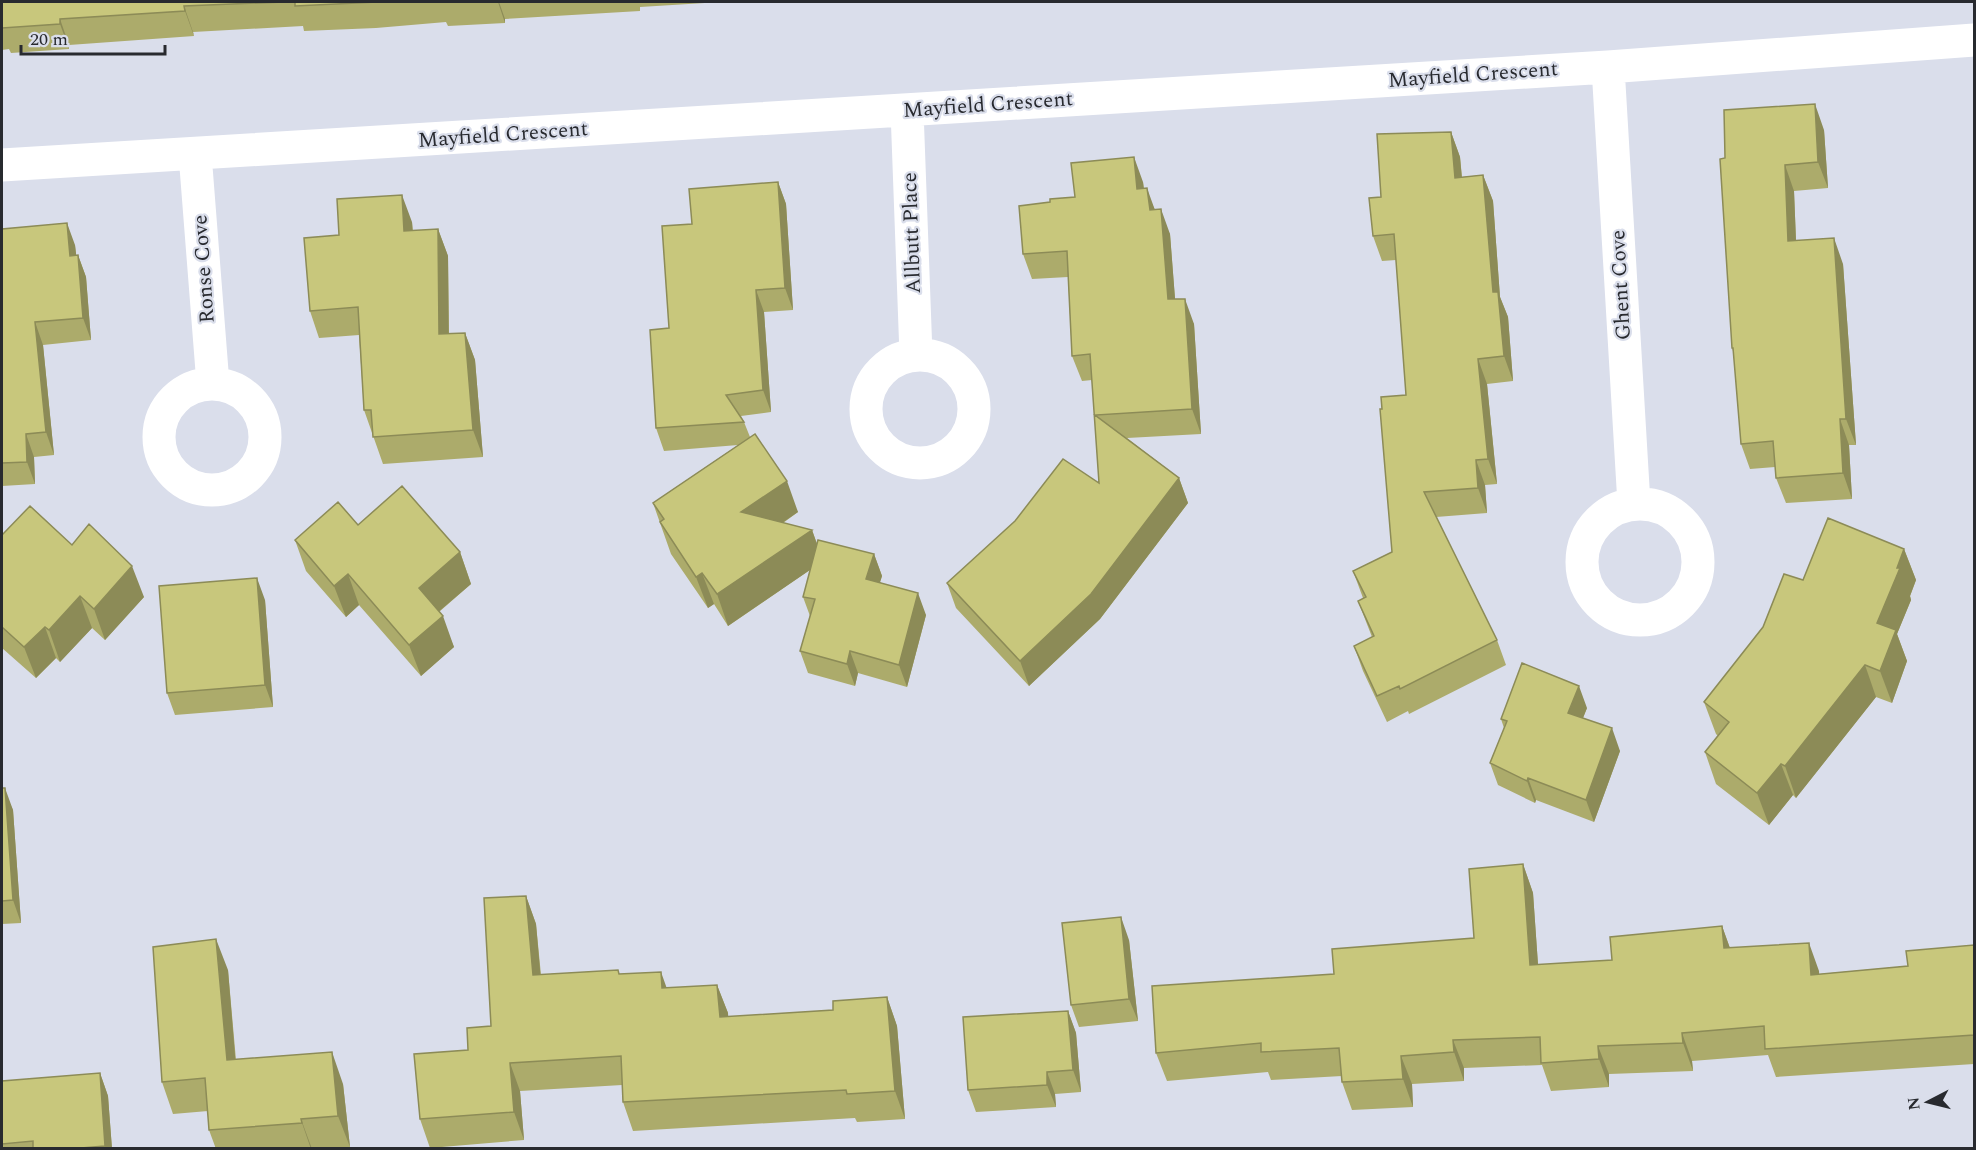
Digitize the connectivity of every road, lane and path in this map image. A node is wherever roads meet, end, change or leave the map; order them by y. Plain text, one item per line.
1 (1974, 40) edge
2 (1608, 67) junction
3 (907, 110) junction
4 (195, 154) junction
5 (2, 165) edge
6 (916, 355) dead end
7 (213, 384) dead end
8 (1634, 504) dead end

1 - 2 street, Mayfield Crescent
2 - 3 street, Mayfield Crescent
2 - 8 street, Ghent Cove
3 - 4 street, Mayfield Crescent
3 - 6 street, Allbutt Place
4 - 5 street, Mayfield Crescent
4 - 7 street, Ronse Cove

